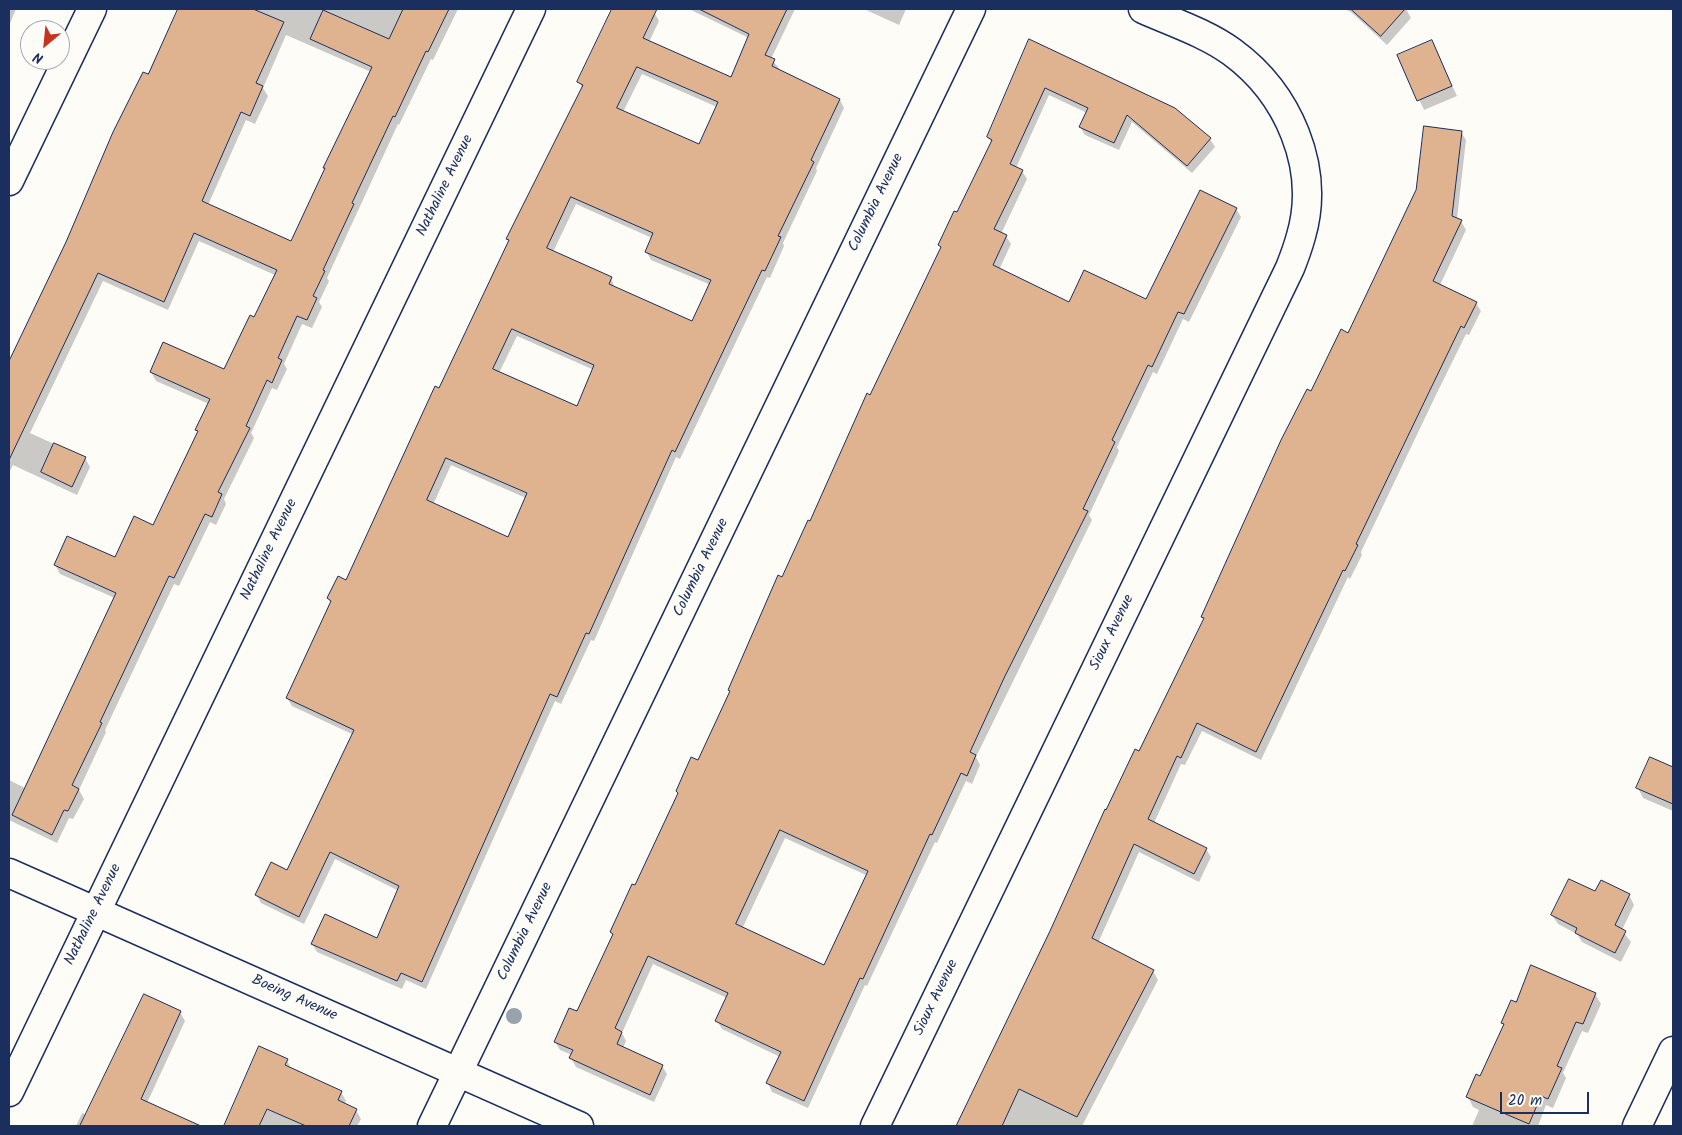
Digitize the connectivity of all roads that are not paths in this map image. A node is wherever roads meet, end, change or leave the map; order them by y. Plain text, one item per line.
1 (92, 9) edge
2 (531, 9) edge
3 (971, 9) edge
4 (1143, 9) edge
5 (9, 181) edge
6 (9, 873) edge
7 (96, 912) junction
8 (1673, 1051) edge
9 (458, 1072) junction
10 (9, 1092) edge
11 (432, 1126) edge
12 (579, 1126) edge
13 (875, 1126) edge
14 (1637, 1126) edge

1 - 5 street
2 - 7 street, Nathaline Avenue
3 - 9 street, Columbia Avenue
4 - 13 street, Sioux Avenue
6 - 7 street, Boeing Avenue
7 - 9 street, Boeing Avenue
7 - 10 street, Nathaline Avenue
8 - 14 street
9 - 11 street, Columbia Avenue
9 - 12 street, Boeing Avenue

